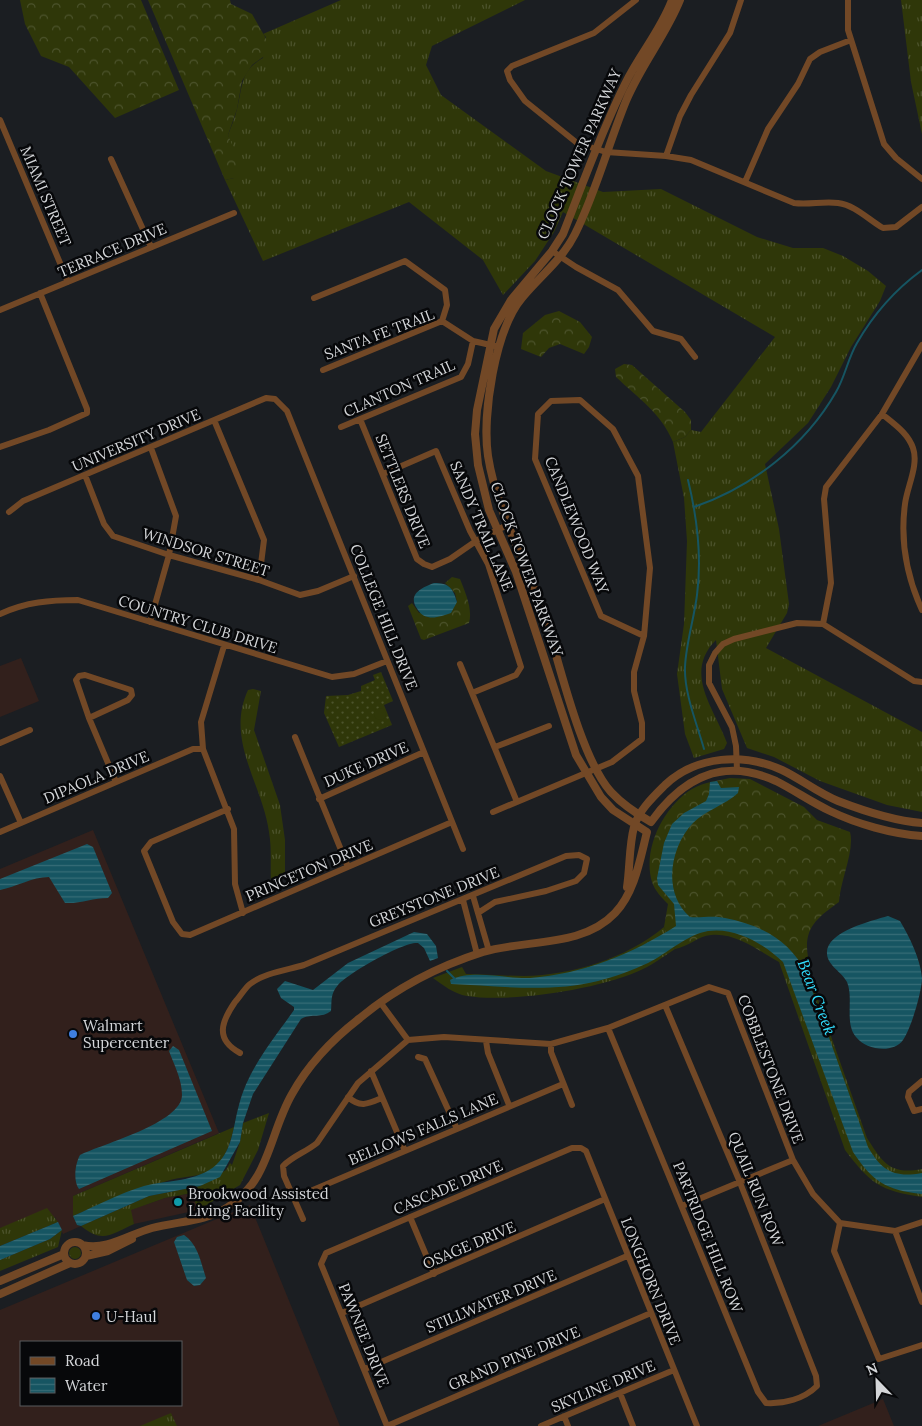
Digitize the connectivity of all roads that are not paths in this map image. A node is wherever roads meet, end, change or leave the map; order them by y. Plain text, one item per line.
1 (636, 0) edge
2 (672, 0) edge
3 (680, 0) edge
4 (741, 0) edge
5 (848, 0) edge
6 (851, 40) junction
7 (0, 120) edge
8 (595, 149) junction
9 (606, 152) junction
10 (666, 156) junction
11 (111, 159) dead end
12 (922, 179) edge
13 (745, 182) junction
14 (922, 207) edge
15 (234, 213) dead end
16 (151, 247) junction
17 (552, 250) junction
18 (561, 257) junction
19 (68, 282) junction
20 (40, 293) junction
21 (314, 298) dead end
22 (0, 310) edge
23 (442, 321) junction
24 (473, 341) junction
25 (489, 345) junction
26 (922, 345) edge
27 (499, 347) junction
28 (695, 358) dead end
29 (322, 370) dead end
30 (275, 400) joint
31 (882, 414) junction
32 (360, 419) junction
33 (214, 420) junction
34 (341, 427) dead end
35 (0, 447) edge
36 (152, 448) junction
37 (383, 474) junction
38 (85, 475) junction
39 (9, 512) dead end
40 (508, 525) junction
41 (498, 530) junction
42 (476, 541) junction
43 (169, 555) junction
44 (354, 576) junction
45 (259, 580) junction
46 (922, 610) edge
47 (0, 614) edge
48 (150, 622) junction
49 (823, 624) junction
50 (644, 636) junction
51 (224, 646) junction
52 (387, 661) junction
53 (460, 664) dead end
54 (922, 682) edge
55 (472, 693) junction
56 (89, 718) junction
57 (549, 726) dead end
58 (30, 730) dead end
59 (295, 737) dead end
60 (0, 742) edge
61 (496, 747) junction
62 (203, 749) junction
63 (424, 752) junction
64 (737, 758) junction
65 (596, 768) junction
66 (737, 770) junction
67 (586, 774) junction
68 (0, 776) edge
69 (116, 782) junction
70 (319, 799) junction
71 (517, 802) junction
72 (228, 809) junction
73 (493, 812) dead end
74 (878, 815) junction
75 (640, 816) junction
76 (452, 822) junction
77 (651, 822) junction
78 (21, 823) junction
79 (922, 823) edge
80 (634, 825) junction
81 (875, 827) junction
82 (0, 832) edge
83 (647, 832) junction
84 (922, 836) edge
85 (463, 849) dead end
86 (348, 867) junction
87 (473, 896) junction
88 (625, 899) junction
89 (463, 900) junction
90 (243, 912) junction
91 (478, 913) junction
92 (489, 951) junction
93 (477, 954) junction
94 (380, 1002) junction
95 (665, 1004) junction
96 (608, 1028) junction
97 (408, 1040) junction
98 (486, 1041) junction
99 (551, 1044) junction
100 (240, 1053) dead end
101 (418, 1057) dead end
102 (371, 1071) junction
103 (922, 1081) edge
104 (562, 1084) junction
105 (348, 1097) junction
106 (382, 1098) junction
107 (509, 1105) junction
108 (572, 1105) dead end
109 (922, 1109) edge
110 (457, 1129) junction
111 (581, 1148) joint
112 (405, 1151) junction
113 (793, 1160) junction
114 (740, 1180) junction
115 (294, 1198) junction
116 (606, 1199) junction
117 (682, 1206) junction
118 (410, 1217) junction
119 (303, 1219) dead end
120 (922, 1222) edge
121 (840, 1223) junction
122 (151, 1228) junction
123 (895, 1230) junction
124 (83, 1246) junction
125 (326, 1253) joint
126 (64, 1254) junction
127 (86, 1256) junction
128 (627, 1256) junction
129 (70, 1263) junction
130 (434, 1274) junction
131 (0, 1281) edge
132 (0, 1294) edge
133 (922, 1302) edge
134 (342, 1313) junction
135 (651, 1313) junction
136 (922, 1345) edge
137 (365, 1369) junction
138 (674, 1370) junction
139 (817, 1386) joint
140 (620, 1393) junction
141 (564, 1416) junction
142 (387, 1426) edge
143 (541, 1426) edge
144 (568, 1426) edge
145 (633, 1426) edge
146 (697, 1426) edge

1 - 8 street
2 - 8 street, CLOCK TOWER PARKWAY
3 - 9 street, CLOCK TOWER PARKWAY
4 - 10 street
5 - 6 street
6 - 12 street
6 - 13 street
7 - 19 street, MIAMI STREET
8 - 9 street
8 - 17 street, CLOCK TOWER PARKWAY
9 - 10 street
9 - 18 street, CLOCK TOWER PARKWAY
10 - 13 street
11 - 16 street
13 - 14 street
15 - 16 street, TERRACE DRIVE
16 - 19 street, TERRACE DRIVE
17 - 18 street
17 - 25 street, CLOCK TOWER PARKWAY
18 - 27 street, CLOCK TOWER PARKWAY
18 - 28 street
19 - 20 street, TERRACE DRIVE
20 - 22 street, TERRACE DRIVE
20 - 35 street
21 - 23 street
23 - 24 street, SANTA FE TRAIL
23 - 29 street, SANTA FE TRAIL
24 - 25 street, SANTA FE TRAIL
24 - 32 street, CLANTON TRAIL
25 - 27 street, SANTA FE TRAIL
25 - 41 street, CLOCK TOWER PARKWAY
26 - 31 street
27 - 40 street, CLOCK TOWER PARKWAY
30 - 33 street, UNIVERSITY DRIVE
30 - 44 street, COLLEGE HILL DRIVE
31 - 46 street
31 - 49 street
32 - 34 street, CLANTON TRAIL
32 - 37 street, SETTLERS DRIVE
33 - 36 street, UNIVERSITY DRIVE
33 - 45 street
36 - 38 street, UNIVERSITY DRIVE
36 - 43 street
37 - 42 street, SANDY TRAIL LANE
37 - 42 street, SETTLERS DRIVE
38 - 39 street, UNIVERSITY DRIVE
38 - 43 street, WINDSOR STREET
40 - 41 street, SETTLERS DRIVE
40 - 65 street, CLOCK TOWER PARKWAY
41 - 42 street, SETTLERS DRIVE
41 - 67 street, CLOCK TOWER PARKWAY
42 - 55 street, SANDY TRAIL LANE
43 - 45 street, WINDSOR STREET
43 - 48 street
44 - 45 street, WINDSOR STREET
44 - 52 street, COLLEGE HILL DRIVE
47 - 48 street, COUNTRY CLUB DRIVE
48 - 51 street, COUNTRY CLUB DRIVE
49 - 54 street
49 - 64 street
50 - 50 street, CANDLEWOOD WAY
50 - 65 street
51 - 52 street, COUNTRY CLUB DRIVE
51 - 62 street
52 - 63 street, COLLEGE HILL DRIVE
53 - 55 street
55 - 61 street
56 - 56 street
56 - 69 street
57 - 61 street
58 - 60 street
59 - 70 street
61 - 71 street
62 - 69 street, DIPAOLA DRIVE
62 - 72 street
63 - 70 street, DUKE DRIVE
63 - 76 street, COLLEGE HILL DRIVE
64 - 66 street
64 - 74 street
64 - 75 street
65 - 67 street
65 - 75 street, CLOCK TOWER PARKWAY
66 - 77 street
66 - 81 street
67 - 71 street
67 - 80 street, CLOCK TOWER PARKWAY
68 - 78 street
69 - 78 street, DIPAOLA DRIVE
70 - 86 street
71 - 73 street
72 - 90 street
72 - 90 street, PRINCETON DRIVE
74 - 79 street
74 - 81 street
75 - 77 street, CLOCK TOWER PARKWAY
75 - 80 street
76 - 85 street, COLLEGE HILL DRIVE
76 - 86 street, PRINCETON DRIVE
77 - 83 street
78 - 82 street, DIPAOLA DRIVE
80 - 83 street, CLOCK TOWER PARKWAY
80 - 88 street
81 - 84 street
83 - 88 street
86 - 90 street, PRINCETON DRIVE
87 - 89 street, GREYSTONE DRIVE
87 - 91 street
87 - 91 street, GREYSTONE DRIVE
88 - 92 street
89 - 93 street
89 - 100 street, GREYSTONE DRIVE
91 - 92 street
92 - 93 street
93 - 94 street
94 - 97 street
94 - 122 street
95 - 96 street, COBBLESTONE DRIVE
95 - 113 street, COBBLESTONE DRIVE
95 - 114 street, QUAIL RUN ROW
96 - 99 street, COBBLESTONE DRIVE
96 - 117 street, PARTRIDGE HILL ROW
97 - 98 street, COBBLESTONE DRIVE
97 - 102 street
98 - 99 street, COBBLESTONE DRIVE
98 - 107 street
99 - 104 street
101 - 110 street
102 - 105 street
102 - 106 street
103 - 109 street
104 - 107 street, BELLOWS FALLS LANE
104 - 108 street
105 - 106 street
105 - 115 street
106 - 112 street
107 - 110 street, BELLOWS FALLS LANE
110 - 112 street, BELLOWS FALLS LANE
111 - 116 street, LONGHORN DRIVE
111 - 118 street, CASCADE DRIVE
112 - 115 street, BELLOWS FALLS LANE
113 - 114 street
113 - 121 street, COBBLESTONE DRIVE
114 - 117 street
114 - 139 street, QUAIL RUN ROW
115 - 119 street
116 - 128 street, LONGHORN DRIVE
116 - 130 street, OSAGE DRIVE
117 - 139 street, PARTRIDGE HILL ROW
118 - 125 street, CASCADE DRIVE
118 - 130 street
120 - 123 street
121 - 123 street
121 - 136 street
122 - 124 street
122 - 127 street
123 - 133 street
124 - 126 street
124 - 127 street
125 - 134 street, PAWNEE DRIVE
126 - 129 street
126 - 131 street
127 - 129 street
128 - 135 street, LONGHORN DRIVE
128 - 137 street, STILLWATER DRIVE
129 - 132 street
130 - 134 street, OSAGE DRIVE
134 - 137 street, PAWNEE DRIVE
135 - 138 street, LONGHORN DRIVE
135 - 142 street, GRAND PINE DRIVE
137 - 142 street, PAWNEE DRIVE
138 - 140 street, SKYLINE DRIVE
138 - 146 street, LONGHORN DRIVE
140 - 141 street, SKYLINE DRIVE
140 - 145 street
141 - 143 street, SKYLINE DRIVE
141 - 144 street

